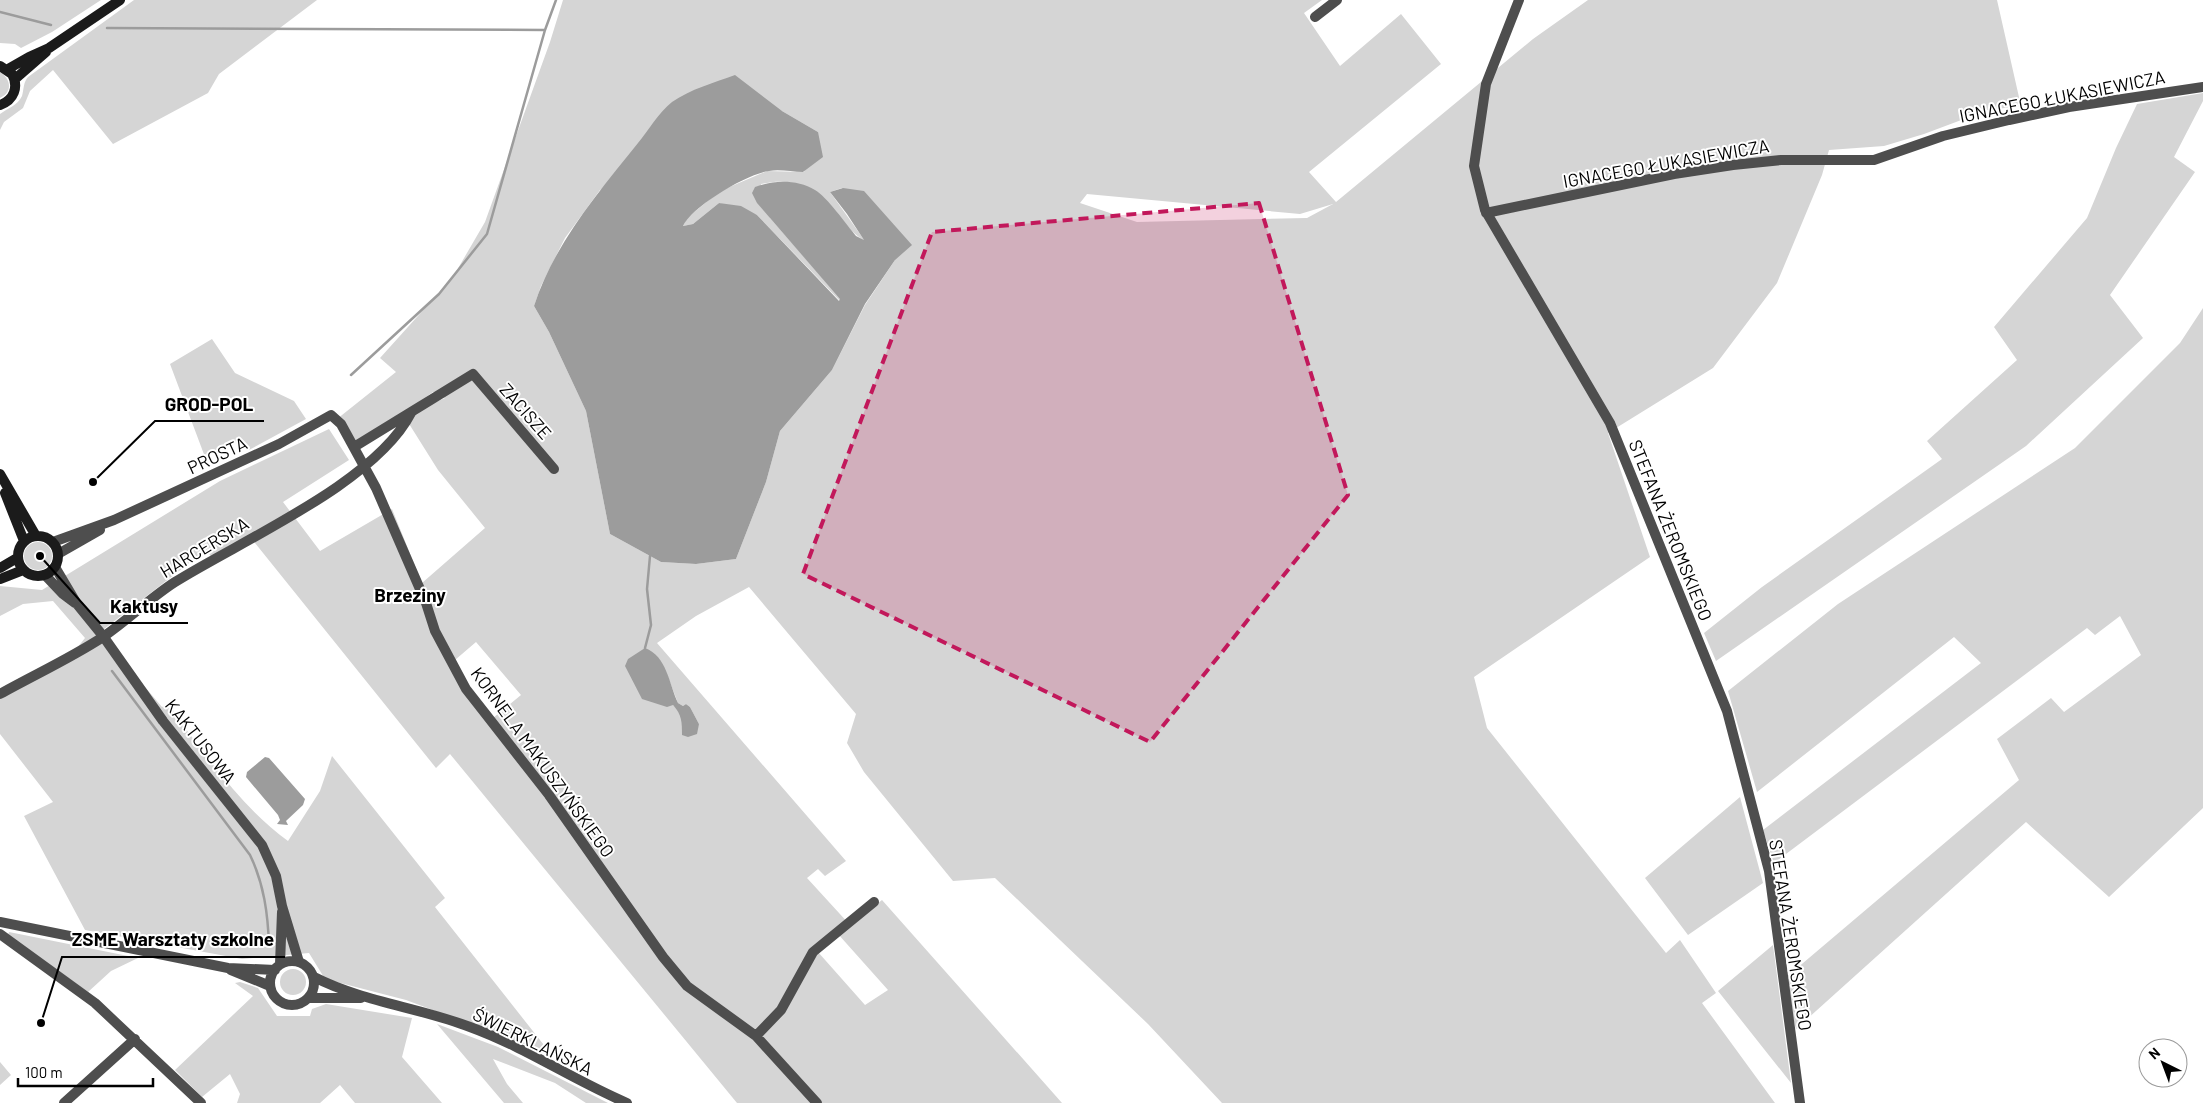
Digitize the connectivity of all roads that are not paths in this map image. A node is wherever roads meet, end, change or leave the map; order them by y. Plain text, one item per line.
1 (120, 0) edge
2 (1337, 0) edge
3 (1518, 0) edge
4 (1315, 17) dead end
5 (32, 60) junction
6 (4, 68) edge
7 (15, 80) junction
8 (2203, 87) edge
9 (0, 105) edge
10 (1486, 213) junction
11 (473, 374) joint
12 (410, 413) junction
13 (331, 415) joint
14 (354, 447) junction
15 (365, 467) junction
16 (554, 469) dead end
17 (0, 475) edge
18 (8, 493) junction
19 (114, 520) junction
20 (36, 536) junction
21 (24, 541) junction
22 (53, 542) junction
23 (58, 554) junction
24 (17, 558) junction
25 (55, 567) junction
26 (0, 568) edge
27 (23, 570) junction
28 (45, 575) junction
29 (0, 578) edge
30 (77, 604) junction
31 (104, 636) junction
32 (0, 694) edge
33 (874, 902) dead end
34 (282, 906) junction
35 (0, 922) edge
36 (0, 934) edge
37 (299, 962) junction
38 (277, 967) junction
39 (228, 968) junction
40 (314, 977) junction
41 (270, 986) junction
42 (309, 998) junction
43 (365, 998) junction
44 (756, 1036) junction
45 (135, 1038) junction
46 (64, 1103) edge
47 (201, 1103) edge
48 (627, 1103) edge
49 (817, 1103) edge
50 (1800, 1103) edge

1 - 5 main road
2 - 4 street
3 - 10 street, STEFANA ŻEROMSKIEGO
5 - 6 main road
5 - 7 main road
6 - 7 main road
7 - 9 main road
8 - 10 street, IGNACEGO ŁUKASIEWICZA
10 - 50 street, STEFANA ŻEROMSKIEGO
11 - 12 street, HARCERSKA
11 - 16 street, ZACISZE
12 - 14 street, HARCERSKA
12 - 15 street, HARCERSKA
13 - 14 street, KORNELA MAKUSZYŃSKIEGO
13 - 19 street, PROSTA
14 - 15 street, KORNELA MAKUSZYŃSKIEGO
15 - 31 street, HARCERSKA
15 - 44 street, KORNELA MAKUSZYŃSKIEGO
17 - 18 main road
18 - 20 main road
18 - 21 main road
19 - 22 street, PROSTA
19 - 23 street, PROSTA
20 - 21 main road
20 - 22 main road
21 - 24 main road
22 - 23 main road
23 - 25 main road
24 - 26 main road
24 - 27 main road
25 - 28 main road
25 - 30 street, KAKTUSOWA
27 - 28 main road
27 - 29 main road
28 - 30 street, KAKTUSOWA
30 - 31 street, KAKTUSOWA
31 - 32 street, HARCERSKA
31 - 34 street, KAKTUSOWA
33 - 44 street
34 - 37 street, KAKTUSOWA
34 - 38 street, KAKTUSOWA
35 - 39 street
36 - 45 street
37 - 38 street
37 - 40 street
38 - 39 street
38 - 41 street
39 - 41 street
40 - 42 street
40 - 43 street, ŚWIERKLAŃSKA
41 - 42 street
42 - 43 street, ŚWIERKLAŃSKA
43 - 48 street, ŚWIERKLAŃSKA
44 - 49 street, KORNELA MAKUSZYŃSKIEGO
45 - 46 street
45 - 47 street

